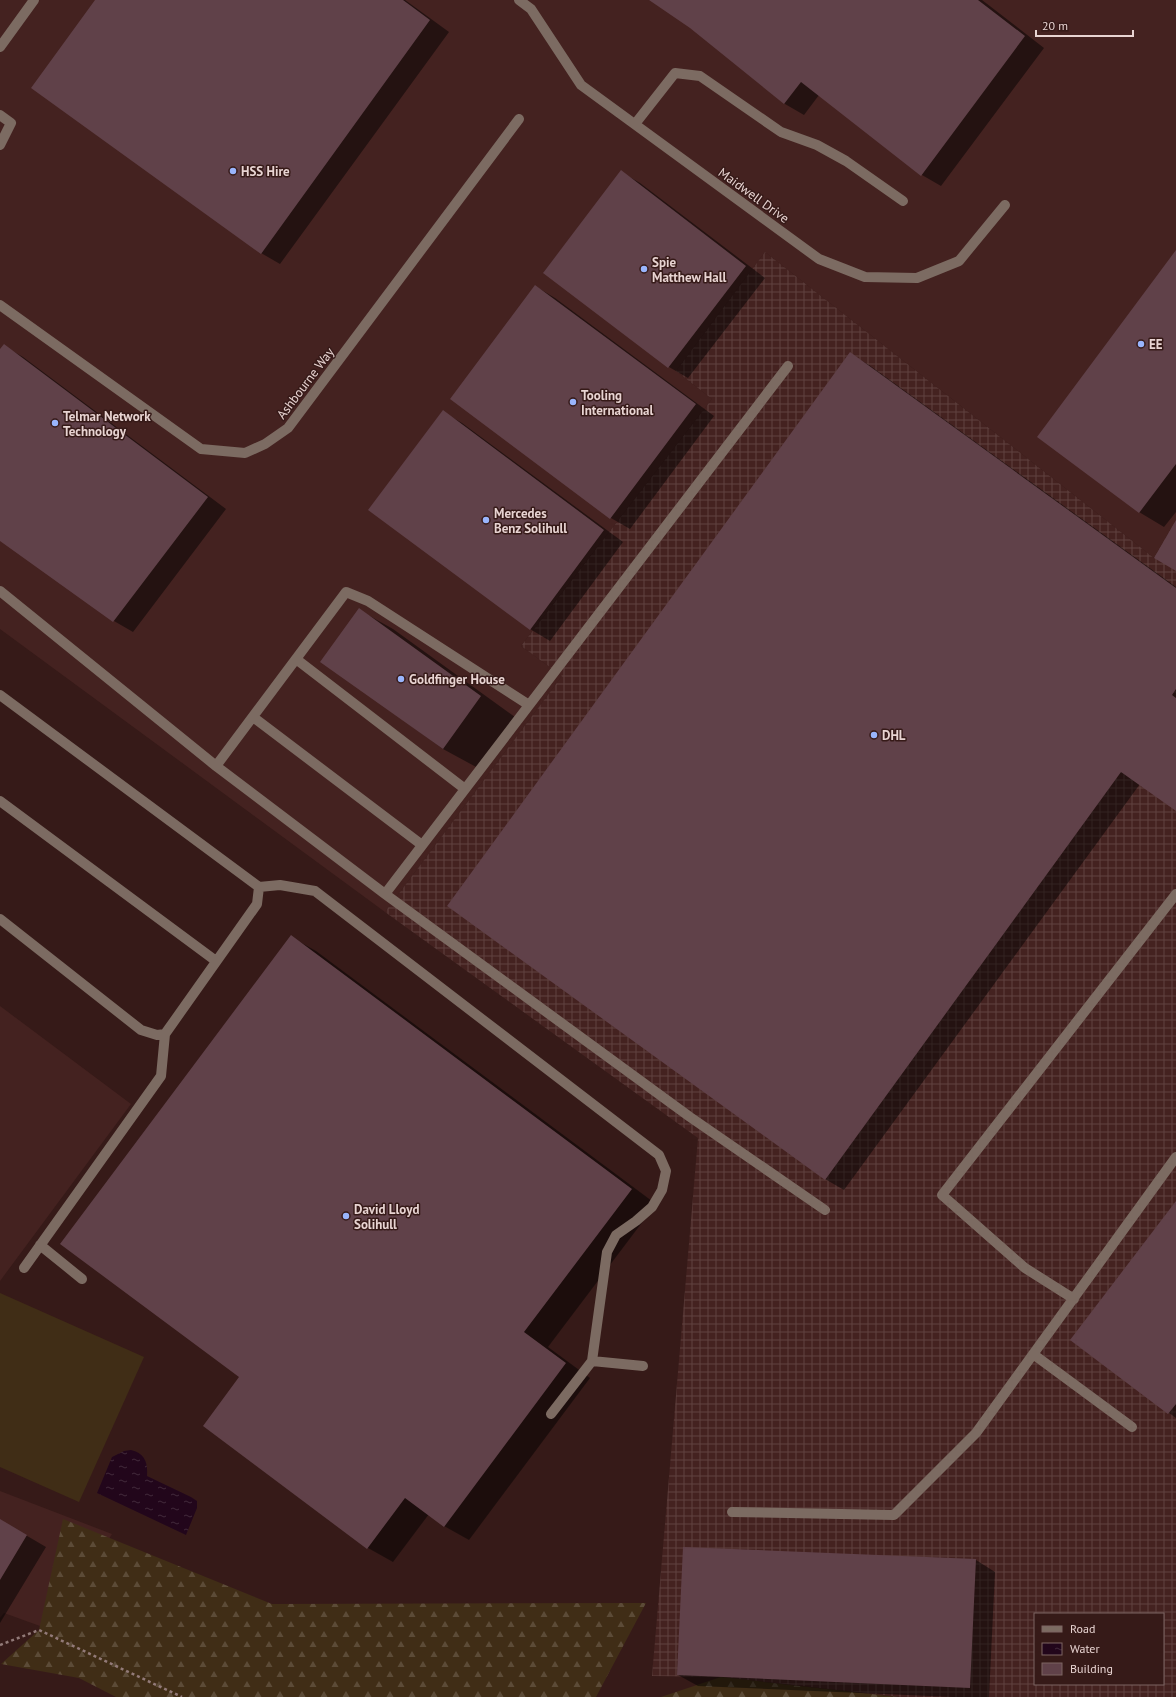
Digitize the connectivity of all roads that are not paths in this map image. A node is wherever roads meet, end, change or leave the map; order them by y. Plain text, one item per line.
1 (34, 0) edge
2 (520, 0) edge
3 (0, 47) edge
4 (0, 115) edge
5 (519, 119) dead end
6 (635, 124) junction
7 (0, 145) edge
8 (903, 201) dead end
9 (1005, 205) dead end
10 (0, 305) edge
11 (788, 366) dead end
12 (0, 591) edge
13 (296, 659) junction
14 (0, 695) edge
15 (529, 705) junction
16 (253, 717) junction
17 (216, 766) junction
18 (465, 789) junction
19 (0, 801) edge
20 (422, 845) junction
21 (259, 887) junction
22 (385, 894) junction
23 (1176, 894) edge
24 (0, 919) edge
25 (216, 961) junction
26 (165, 1034) junction
27 (1176, 1157) edge
28 (826, 1210) dead end
29 (40, 1245) junction
30 (24, 1268) dead end
31 (82, 1279) dead end
32 (1074, 1299) junction
33 (1033, 1354) junction
34 (592, 1361) junction
35 (643, 1366) dead end
36 (551, 1414) dead end
37 (1132, 1428) dead end
38 (732, 1512) dead end

1 - 3 lane
2 - 6 lane, Maidwell Drive
4 - 7 lane
5 - 10 lane, Ashbourne Way
6 - 8 lane
6 - 9 lane, Maidwell Drive
11 - 15 lane
12 - 17 lane
13 - 15 lane
13 - 16 lane
13 - 18 lane
14 - 21 lane
15 - 18 lane
16 - 17 lane
16 - 20 lane
17 - 22 lane
18 - 20 lane
19 - 25 lane
20 - 22 lane
21 - 25 lane
21 - 34 lane
22 - 28 lane
23 - 32 lane
24 - 26 lane
25 - 26 lane
26 - 29 lane
27 - 32 lane
29 - 30 lane
29 - 31 lane
32 - 33 lane
33 - 37 lane
33 - 38 lane
34 - 35 lane
34 - 36 lane

